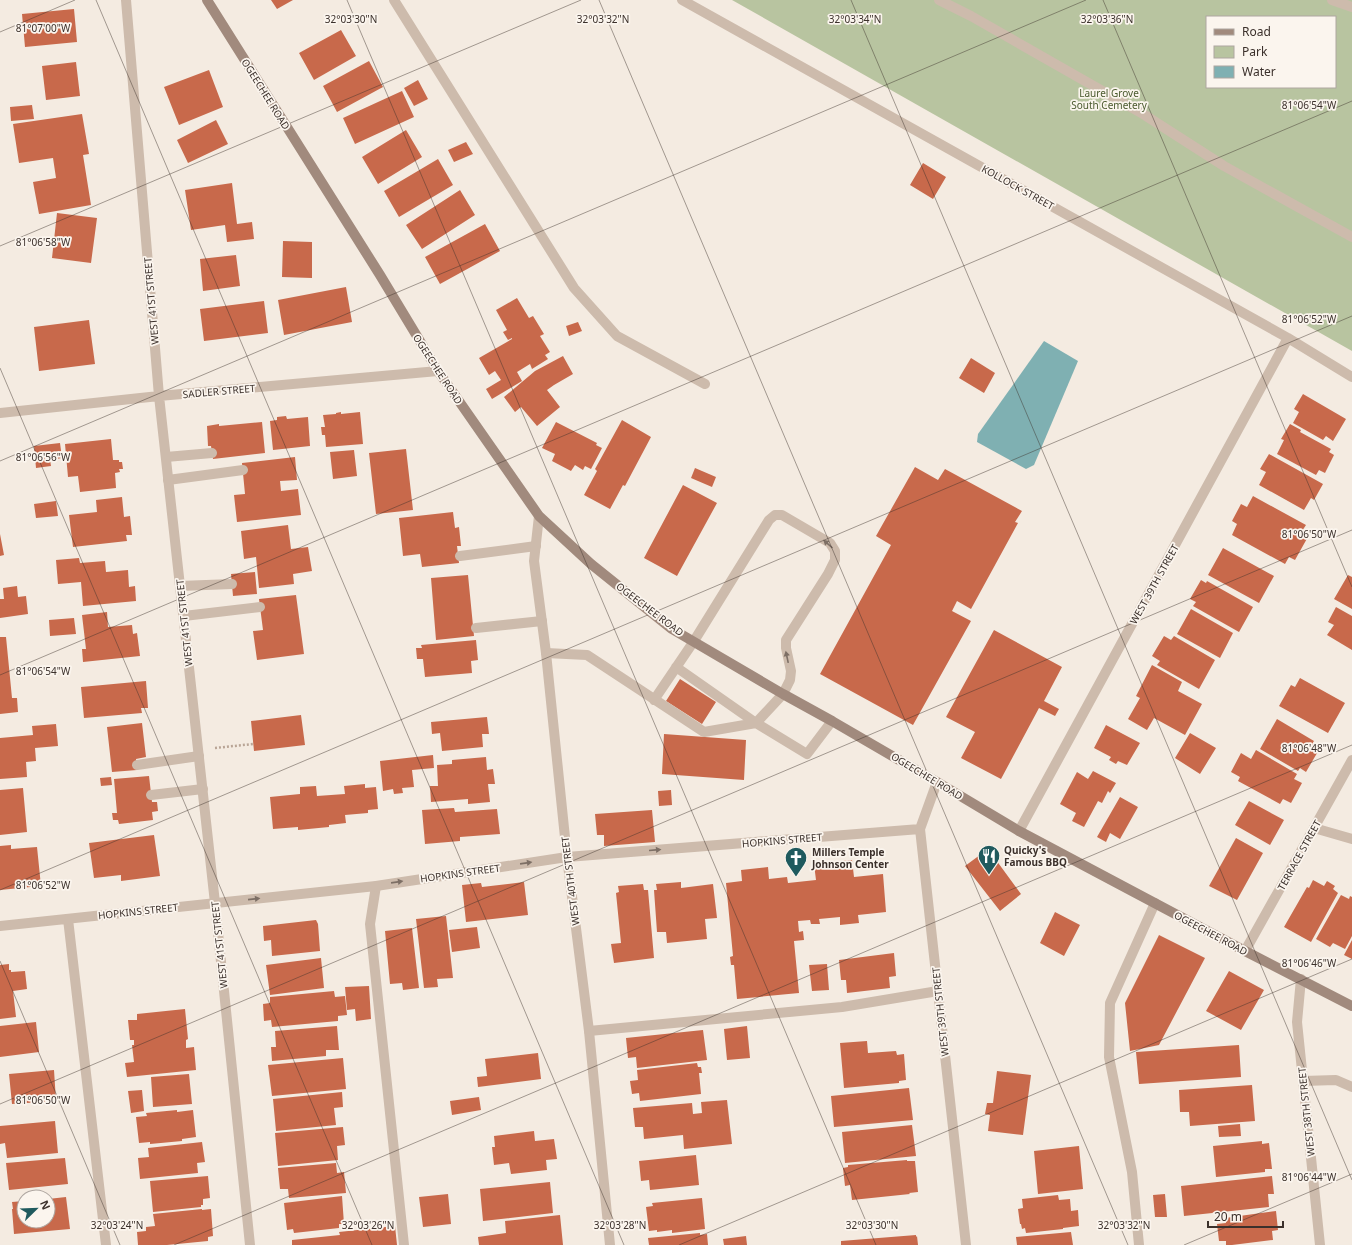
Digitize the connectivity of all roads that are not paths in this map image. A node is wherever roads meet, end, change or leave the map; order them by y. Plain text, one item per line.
1 (126, 0) edge
2 (207, 0) edge
3 (394, 0) edge
4 (682, 0) edge
5 (939, 0) edge
6 (1332, 0) edge
7 (1352, 7) edge
8 (1352, 237) edge
9 (1288, 338) junction
10 (438, 371) junction
11 (1352, 377) edge
12 (705, 384) dead end
13 (160, 396) junction
14 (0, 413) edge
15 (212, 453) dead end
16 (166, 457) junction
17 (242, 470) dead end
18 (168, 480) junction
19 (539, 516) junction
20 (536, 546) junction
21 (460, 556) dead end
22 (232, 584) dead end
23 (180, 586) junction
24 (260, 607) dead end
25 (184, 616) junction
26 (542, 621) junction
27 (476, 628) dead end
28 (694, 641) junction
29 (546, 653) junction
30 (676, 667) junction
31 (783, 694) junction
32 (654, 700) junction
33 (832, 720) junction
34 (756, 723) junction
35 (199, 753) junction
36 (1352, 760) edge
37 (137, 765) dead end
38 (938, 782) junction
39 (203, 789) junction
40 (151, 795) dead end
41 (1314, 828) junction
42 (920, 829) junction
43 (1019, 831) junction
44 (1352, 839) edge
45 (567, 857) junction
46 (376, 886) junction
47 (215, 903) junction
48 (1155, 904) junction
49 (68, 919) junction
50 (0, 926) edge
51 (1245, 951) junction
52 (1301, 980) junction
53 (938, 991) junction
54 (1352, 1006) edge
55 (589, 1031) junction
56 (1303, 1081) junction
57 (1352, 1087) edge
58 (106, 1245) edge
59 (250, 1245) edge
60 (404, 1245) edge
61 (610, 1245) edge
62 (966, 1245) edge
63 (1139, 1245) edge
64 (1320, 1245) edge

1 - 13 street, WEST 41ST STREET
2 - 10 street, OGEECHEE ROAD
3 - 12 street
4 - 9 street, KOLLOCK STREET
5 - 8 street
6 - 7 street
9 - 11 street, KOLLOCK STREET
9 - 43 street, WEST 39TH STREET
10 - 13 street, SADLER STREET
10 - 19 street, OGEECHEE ROAD
13 - 14 street, SADLER STREET
13 - 16 street, WEST 41ST STREET
15 - 16 street
16 - 18 street, WEST 41ST STREET
17 - 18 street
18 - 23 street, WEST 41ST STREET
19 - 20 street, WEST 40TH STREET
19 - 28 street, OGEECHEE ROAD
20 - 21 street
20 - 26 street, WEST 40TH STREET
22 - 23 street
23 - 25 street, WEST 41ST STREET
24 - 25 street
25 - 35 street, WEST 41ST STREET
26 - 27 street
26 - 29 street, WEST 40TH STREET
28 - 30 street
28 - 31 street, OGEECHEE ROAD
31 -> 28 street
29 - 32 street
29 - 45 street, WEST 40TH STREET
30 - 32 street
30 - 34 street
31 - 33 street, OGEECHEE ROAD
31 - 34 street
32 - 34 street
33 - 34 street
33 - 38 street, OGEECHEE ROAD
35 - 37 street
35 - 39 street, WEST 41ST STREET
36 - 41 street, TERRACE STREET
38 - 42 street, WEST 39TH STREET
38 - 43 street, OGEECHEE ROAD
39 - 40 street
39 - 47 street, WEST 41ST STREET
41 - 44 street
41 - 51 street, TERRACE STREET
45 -> 42 street, HOPKINS STREET
42 - 53 street, WEST 39TH STREET
43 - 48 street, OGEECHEE ROAD
46 -> 45 street, HOPKINS STREET
45 - 55 street, WEST 40TH STREET
47 -> 46 street, HOPKINS STREET
46 - 60 street
47 - 49 street, HOPKINS STREET
47 - 59 street, WEST 41ST STREET
48 - 51 street, OGEECHEE ROAD
48 - 63 street
49 - 50 street, HOPKINS STREET
49 - 58 street
51 - 52 street, OGEECHEE ROAD
52 - 54 street, OGEECHEE ROAD
52 - 56 street, WEST 38TH STREET
53 - 55 street
53 - 62 street, WEST 39TH STREET
55 - 61 street, WEST 40TH STREET
56 - 57 street
56 - 64 street, WEST 38TH STREET

